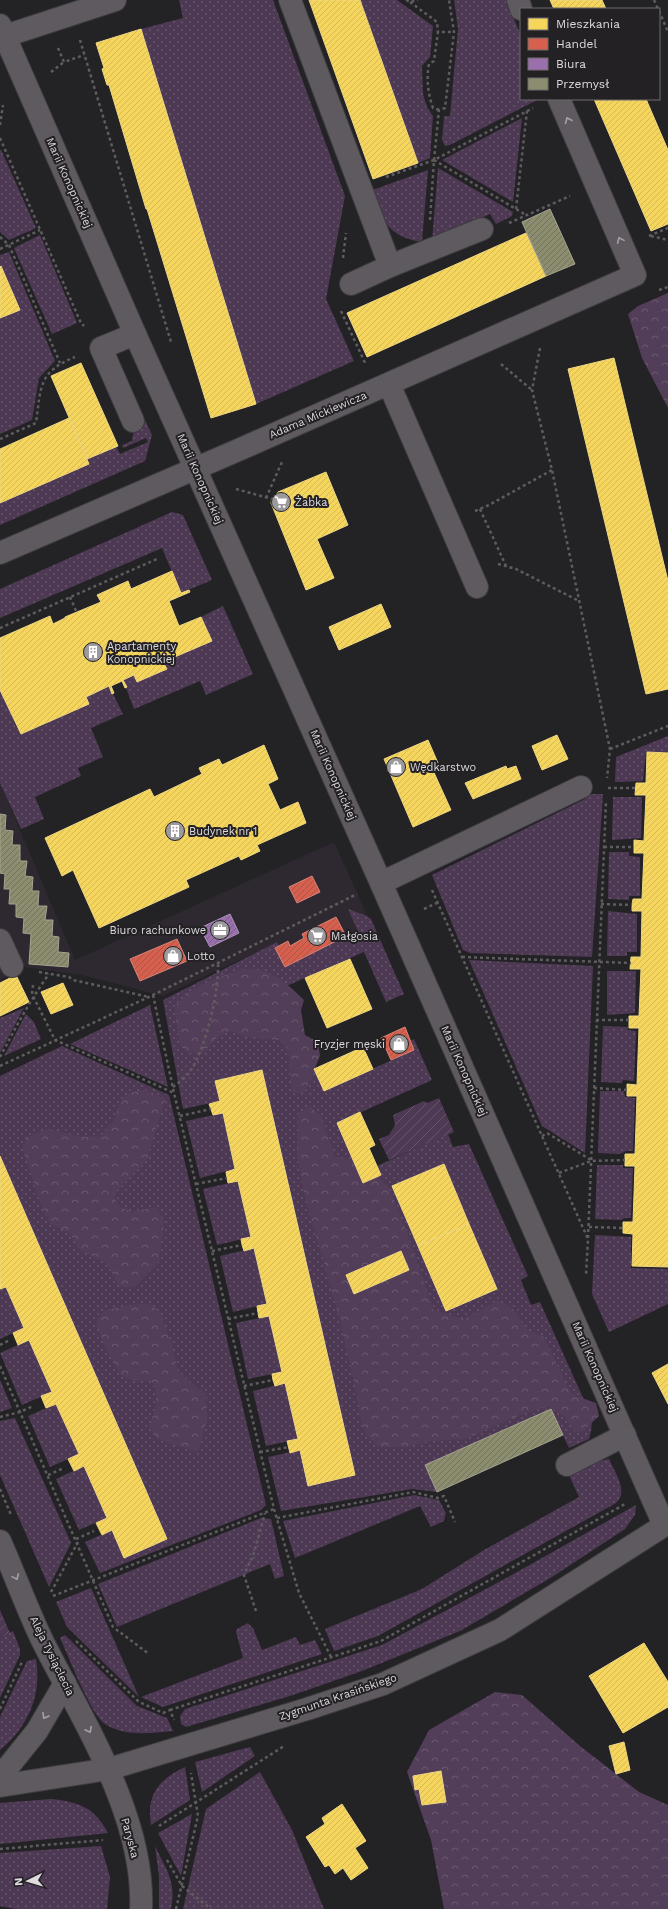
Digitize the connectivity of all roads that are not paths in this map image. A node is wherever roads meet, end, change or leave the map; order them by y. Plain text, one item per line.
1 (115, 0) edge
2 (290, 0) edge
3 (2, 30) edge
4 (559, 100) edge
5 (482, 229) dead end
6 (390, 266) junction
7 (351, 284) dead end
8 (135, 334) junction
9 (389, 384) junction
10 (132, 421) dead end
11 (195, 469) junction
12 (0, 553) edge
13 (477, 587) dead end
14 (581, 787) dead end
15 (372, 887) junction
16 (0, 940) edge
17 (15, 968) road end
18 (625, 1435) junction
19 (567, 1465) dead end
20 (666, 1524) edge
21 (0, 1542) edge
22 (65, 1682) junction
23 (109, 1769) junction
24 (0, 1777) edge
25 (0, 1786) edge
26 (141, 1909) edge

1 - 3 street
2 - 6 street
3 - 8 street, Marii Konopnickiej
9 -> 4 street, Adama Mickiewicza
5 - 6 street
6 - 7 street
8 - 10 street
8 - 11 street, Marii Konopnickiej
9 - 11 street, Adama Mickiewicza
9 - 13 street
11 - 12 street, Adama Mickiewicza
11 - 15 street, Marii Konopnickiej
14 - 15 street
15 - 18 street, Marii Konopnickiej
16 - 17 street
18 - 19 street
18 - 20 street, Marii Konopnickiej
20 - 23 street, Zygmunta Krasińskiego
21 -> 22 street, Aleja Tysiąclecia
22 -> 23 street, Aleja Tysiąclecia
22 -> 24 street
23 - 25 street, Zygmunta Krasińskiego
23 - 26 street, Paryska

